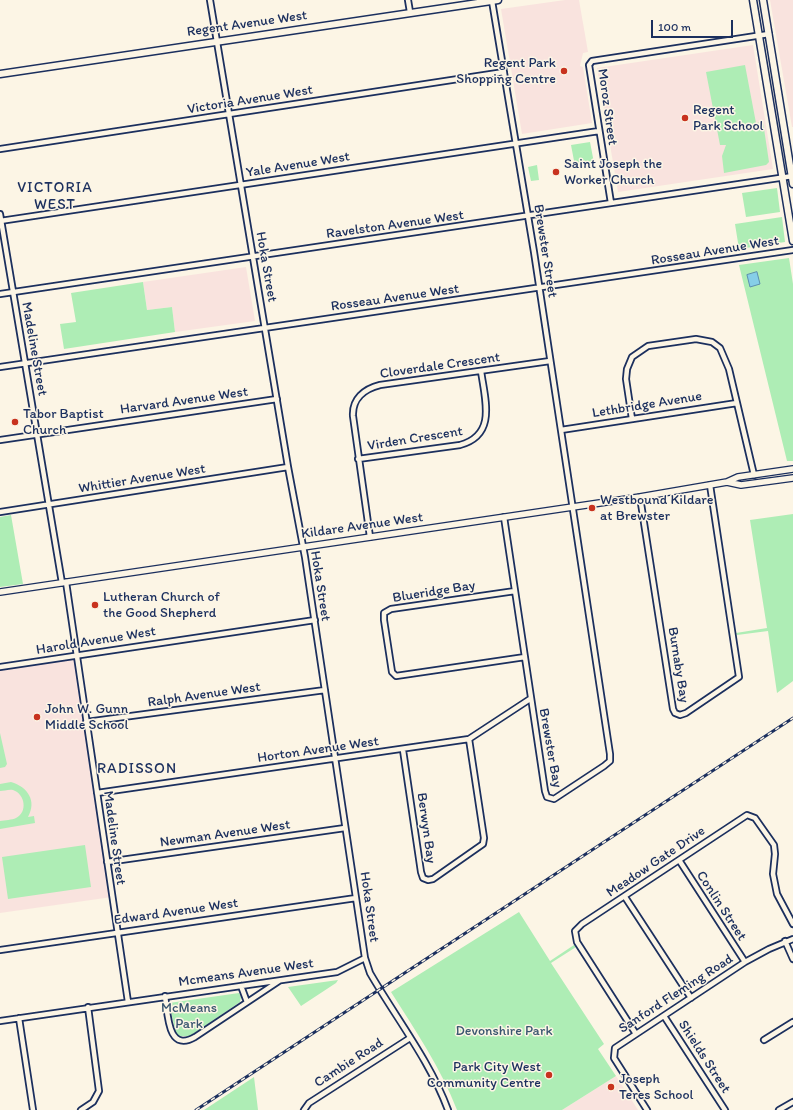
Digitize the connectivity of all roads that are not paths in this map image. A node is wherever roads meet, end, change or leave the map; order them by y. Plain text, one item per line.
1 (210, 0) edge
2 (408, 0) edge
3 (495, 0) edge
4 (754, 0) edge
5 (763, 0) edge
6 (410, 12) junction
7 (769, 34) junction
8 (759, 36) junction
9 (217, 41) junction
10 (504, 72) junction
11 (0, 74) edge
12 (229, 114) junction
13 (599, 131) junction
14 (516, 144) junction
15 (0, 149) edge
16 (789, 153) junction
17 (793, 160) edge
18 (793, 176) edge
19 (783, 178) junction
20 (793, 184) edge
21 (241, 185) junction
22 (611, 204) junction
23 (0, 214) edge
24 (528, 216) junction
25 (1, 220) edge
26 (793, 240) edge
27 (793, 250) edge
28 (253, 257) junction
29 (540, 288) junction
30 (13, 292) junction
31 (0, 294) edge
32 (266, 328) junction
33 (550, 361) junction
34 (26, 364) junction
35 (0, 368) edge
36 (481, 371) junction
37 (277, 399) junction
38 (737, 403) junction
39 (632, 419) junction
40 (560, 430) junction
41 (37, 434) junction
42 (0, 440) edge
43 (358, 459) junction
44 (288, 467) junction
45 (793, 469) edge
46 (754, 475) junction
47 (793, 478) edge
48 (727, 482) junction
49 (710, 485) junction
50 (640, 497) junction
51 (50, 504) junction
52 (572, 506) junction
53 (0, 512) edge
54 (504, 517) junction
55 (370, 537) junction
56 (303, 547) junction
57 (64, 582) junction
58 (515, 591) junction
59 (0, 592) edge
60 (315, 620) junction
61 (76, 655) junction
62 (525, 657) junction
63 (0, 667) edge
64 (325, 690) junction
65 (530, 698) junction
66 (86, 722) junction
67 (469, 739) junction
68 (403, 750) junction
69 (335, 759) junction
70 (97, 793) junction
71 (346, 828) junction
72 (679, 860) junction
73 (107, 862) junction
74 (625, 897) junction
75 (356, 898) junction
76 (793, 924) edge
77 (116, 932) junction
78 (793, 939) edge
79 (785, 941) junction
80 (0, 950) edge
81 (365, 958) junction
82 (793, 959) edge
83 (746, 962) junction
84 (281, 980) junction
85 (241, 986) junction
86 (165, 996) junction
87 (691, 998) junction
88 (128, 1002) junction
89 (247, 1002) junction
90 (88, 1007) junction
91 (664, 1016) junction
92 (19, 1018) junction
93 (0, 1021) edge
94 (793, 1022) edge
95 (636, 1034) junction
96 (410, 1038) junction
97 (764, 1040) dead end
98 (793, 1102) edge
99 (33, 1110) edge
100 (81, 1110) edge
101 (304, 1110) edge
102 (448, 1110) edge
103 (647, 1110) edge
104 (725, 1110) edge
105 (779, 1110) edge

1 - 9 street, Hoka Street
2 - 6 street
3 - 6 main road, Regent Avenue West
3 - 10 street, Brewster Street
4 - 8 main road
5 - 7 main road
6 - 9 main road, Regent Avenue West
7 - 8 street
7 - 16 main road
8 - 13 street, Moroz Street
8 - 19 main road
9 - 11 main road, Regent Avenue West
9 - 12 street, Hoka Street
10 - 12 street, Victoria Avenue West
10 - 14 street, Brewster Street
12 - 15 street, Victoria Avenue West
12 - 21 street, Hoka Street
13 - 14 street, Yale Avenue West
13 - 22 street, Moroz Street
14 - 21 street, Yale Avenue West
14 - 24 street, Brewster Street
16 - 17 main road
16 - 18 main road
18 - 19 street, Ravelston Avenue West
18 - 20 main road
19 - 22 street, Ravelston Avenue West
19 - 26 main road
21 - 25 street, Yale Avenue West
21 - 28 street, Hoka Street
22 - 24 street, Ravelston Avenue West
23 - 25 street, Madeline Street
24 - 28 street, Ravelston Avenue West
24 - 29 street, Brewster Street
25 - 30 street, Madeline Street
27 - 29 street, Rosseau Avenue West
28 - 30 street, Ravelston Avenue West
28 - 32 street, Hoka Street
29 - 32 street, Rosseau Avenue West
29 - 33 street, Brewster Street
30 - 31 street, Ravelston Avenue West
30 - 34 street, Madeline Street
32 - 34 street, Rosseau Avenue West
32 - 37 street, Hoka Street
33 - 36 street, Cloverdale Crescent
33 - 40 street, Brewster Street
34 - 35 street, Rosseau Avenue West
34 - 41 street, Madeline Street
36 - 43 street, Cloverdale Crescent
36 - 43 street, Virden Crescent
37 - 41 street, Harvard Avenue West
37 - 44 street, Hoka Street
38 - 39 street, Lethbridge Avenue
38 - 39 street
38 - 46 street
39 - 40 street, Lethbridge Avenue
40 - 52 street, Brewster Street
41 - 42 street, Harvard Avenue West
41 - 51 street, Madeline Street
43 - 55 street, Cloverdale Crescent
44 - 51 street, Whittier Avenue West
44 - 56 street, Hoka Street
45 - 46 street, Kildare Avenue West
46 - 48 street, Kildare Avenue West
47 - 48 street, Kildare Avenue West
48 - 49 street, Kildare Avenue West
49 - 50 street, Kildare Avenue West
49 - 50 street, Burnaby Bay
50 - 52 street, Kildare Avenue West
51 - 53 street, Whittier Avenue West
51 - 57 street, Madeline Street
52 - 54 street, Kildare Avenue West
52 - 65 street, Brewster Bay
54 - 55 street, Kildare Avenue West
54 - 58 street, Brewster Bay
55 - 56 street, Kildare Avenue West
56 - 57 street, Kildare Avenue West
56 - 60 street, Hoka Street
57 - 59 street, Kildare Avenue West
57 - 61 street, Madeline Street
58 - 62 street, Brewster Bay
58 - 62 street, Blueridge Bay
60 - 61 street, Harold Avenue West
60 - 64 street, Hoka Street
61 - 63 street, Harold Avenue West
61 - 66 street, Madeline Street
62 - 65 street, Brewster Bay
64 - 66 street, Ralph Avenue West
64 - 69 street, Hoka Street
65 - 67 street, Horton Avenue West
66 - 70 street, Madeline Street
67 - 68 street, Horton Avenue West
67 - 68 street, Berwyn Bay
68 - 69 street, Horton Avenue West
69 - 70 street, Horton Avenue West
69 - 71 street, Hoka Street
70 - 73 street, Madeline Street
71 - 73 street, Newman Avenue West
71 - 75 street, Hoka Street
72 - 74 street, Meadow Gate Drive
72 - 76 street, Meadow Gate Drive
72 - 83 street, Conlin Street
73 - 77 street, Madeline Street
74 - 87 street
74 - 95 street, Meadow Gate Drive
75 - 77 street, Edward Avenue West
75 - 81 street, Hoka Street
77 - 80 street, Edward Avenue West
77 - 88 street, Madeline Street
78 - 79 street, Sanford Fleming Road
79 - 82 street
79 - 83 street, Sanford Fleming Road
81 - 84 street, Mcmeans Avenue West
81 - 96 street, Hoka Street
83 - 87 street, Sanford Fleming Road
84 - 85 street, Mcmeans Avenue West
84 - 89 street
85 - 86 street, Mcmeans Avenue West
85 - 89 street
86 - 88 street, Mcmeans Avenue West
86 - 89 street
87 - 91 street, Sanford Fleming Road
88 - 90 street
90 - 92 street
90 - 100 street
91 - 95 street, Sanford Fleming Road
91 - 104 street, Shields Street
92 - 93 street
92 - 99 street
94 - 97 street
95 - 103 street, Sanford Fleming Road
96 - 101 street, Cambie Road
96 - 102 street, Hoka Street
98 - 105 street

